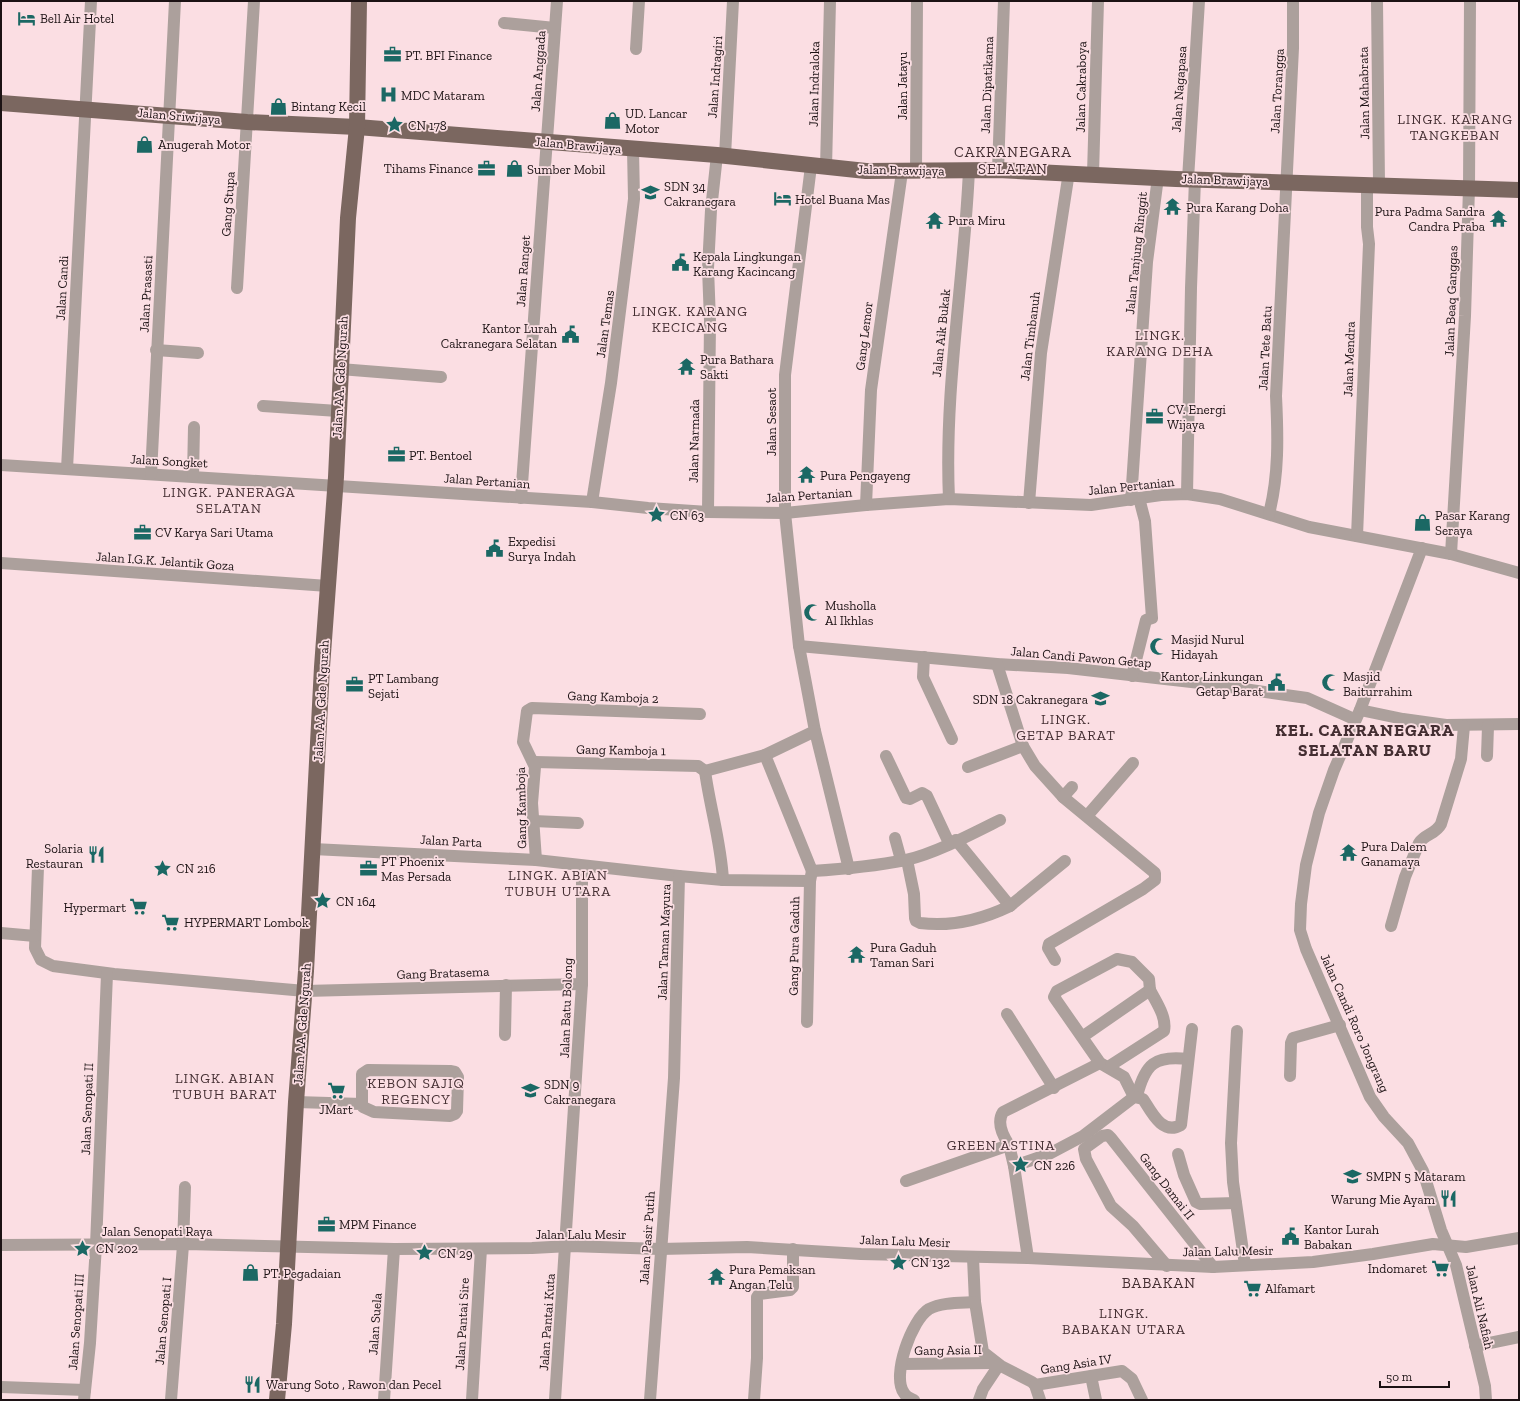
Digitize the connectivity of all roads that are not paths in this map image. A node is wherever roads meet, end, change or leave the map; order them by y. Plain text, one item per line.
1 (91, 1) edge
2 (175, 1) edge
3 (254, 1) edge
4 (359, 1) edge
5 (557, 1) edge
6 (639, 1) edge
7 (733, 1) edge
8 (830, 1) edge
9 (917, 1) edge
10 (1004, 1) edge
11 (1098, 1) edge
12 (1199, 1) edge
13 (1293, 1) edge
14 (1377, 1) edge
15 (1470, 1) edge
16 (504, 23) dead end
17 (555, 28) junction
18 (636, 49) dead end
19 (1, 103) edge
20 (86, 109) junction
21 (170, 115) junction
22 (247, 122) junction
23 (357, 127) junction
24 (547, 142) junction
25 (633, 149) junction
26 (721, 156) junction
27 (818, 167) junction
28 (969, 170) junction
29 (998, 170) junction
30 (909, 172) junction
31 (1070, 172) junction
32 (1093, 174) junction
33 (1158, 177) junction
34 (1192, 179) junction
35 (1287, 182) junction
36 (1373, 184) junction
37 (1469, 188) junction
38 (1519, 190) edge
39 (236, 288) dead end
40 (156, 350) junction
41 (198, 353) dead end
42 (340, 369) junction
43 (441, 377) dead end
44 (263, 406) dead end
45 (338, 411) junction
46 (194, 427) dead end
47 (1, 465) edge
48 (66, 469) junction
49 (151, 474) junction
50 (193, 476) junction
51 (335, 487) junction
52 (1187, 494) junction
53 (521, 498) junction
54 (1135, 499) junction
55 (949, 500) junction
56 (592, 502) junction
57 (1029, 503) junction
58 (866, 505) junction
59 (708, 512) junction
60 (785, 513) junction
61 (1269, 514) junction
62 (1357, 536) junction
63 (1422, 548) junction
64 (1451, 554) junction
65 (1, 563) edge
66 (1519, 573) edge
67 (328, 586) junction
68 (800, 646) junction
69 (924, 657) junction
70 (998, 664) junction
71 (1132, 676) junction
72 (527, 711) joint
73 (700, 714) dead end
74 (1357, 714) junction
75 (1519, 724) edge
76 (1464, 726) junction
77 (1488, 726) junction
78 (815, 731) junction
79 (952, 739) dead end
80 (1023, 746) junction
81 (765, 755) junction
82 (886, 756) dead end
83 (1487, 756) dead end
84 (535, 762) junction
85 (1133, 763) dead end
86 (968, 767) dead end
87 (705, 771) junction
88 (1072, 787) dead end
89 (1063, 797) junction
90 (1087, 816) junction
91 (1000, 820) dead end
92 (534, 821) junction
93 (578, 823) dead end
94 (895, 838) dead end
95 (953, 841) junction
96 (313, 849) junction
97 (536, 860) junction
98 (904, 860) junction
99 (1065, 861) dead end
100 (585, 866) junction
101 (38, 867) dead end
102 (849, 869) junction
103 (680, 876) junction
104 (811, 876) junction
105 (723, 880) junction
106 (1010, 906) junction
107 (1390, 926) dead end
108 (1, 933) edge
109 (35, 936) junction
110 (1055, 960) dead end
111 (107, 974) junction
112 (582, 984) junction
113 (506, 985) junction
114 (1150, 990) junction
115 (305, 991) junction
116 (1007, 1014) dead end
117 (807, 1022) dead end
118 (1340, 1025) junction
119 (1192, 1029) dead end
120 (1236, 1031) dead end
121 (505, 1034) dead end
122 (1082, 1037) junction
123 (1188, 1059) junction
124 (1104, 1065) junction
125 (1290, 1076) dead end
126 (674, 1078) joint
127 (1054, 1088) junction
128 (1135, 1096) junction
129 (296, 1102) junction
130 (362, 1104) junction
131 (1009, 1146) junction
132 (1178, 1154) dead end
133 (1014, 1166) junction
134 (906, 1181) dead end
135 (185, 1187) dead end
136 (1236, 1203) junction
137 (1519, 1238) edge
138 (1, 1245) edge
139 (96, 1245) junction
140 (183, 1245) junction
141 (1448, 1245) junction
142 (288, 1247) junction
143 (566, 1247) junction
144 (394, 1249) junction
145 (482, 1249) junction
146 (660, 1249) junction
147 (793, 1249) junction
148 (973, 1258) junction
149 (1028, 1258) junction
150 (1245, 1265) junction
151 (1167, 1266) junction
152 (1213, 1267) junction
153 (975, 1302) junction
154 (1519, 1337) edge
155 (1475, 1346) junction
156 (902, 1364) junction
157 (997, 1364) junction
158 (1091, 1376) junction
159 (1035, 1385) junction
160 (1, 1387) edge
161 (84, 1395) edge
162 (171, 1400) edge
163 (276, 1400) edge
164 (384, 1400) edge
165 (472, 1400) edge
166 (555, 1400) edge
167 (650, 1400) edge
168 (754, 1400) edge
169 (914, 1400) edge
170 (979, 1400) edge
171 (1040, 1400) edge
172 (1096, 1400) edge
173 (1142, 1400) edge
174 (1486, 1400) edge

1 - 20 street, Jalan Candi
2 - 21 street, Jalan Prasasti
3 - 22 street, Gang Stupa
4 - 23 main road, Jalan AA. Gde Ngurah
5 - 17 street, Jalan Anggada
6 - 18 street
7 - 26 street, Jalan Indragiri
8 - 27 street, Jalan Indraloka
9 - 30 street, Jalan Jatayu
10 - 29 street, Jalan Dipatikama
11 - 32 street, Jalan Cakraboya
12 - 34 street, Jalan Nagapasa
13 - 35 street, Jalan Torangga
14 - 36 street, Jalan Mahabrata
15 - 37 street, Jalan Beaq Ganggas
16 - 17 street
17 - 24 street, Jalan Anggada
19 - 20 main road, Jalan Sriwijaya
20 - 21 main road, Jalan Sriwijaya
20 - 48 street, Jalan Candi
21 - 22 main road, Jalan Sriwijaya
21 - 40 street, Jalan Prasasti
22 - 23 main road, Jalan Sriwijaya
22 - 39 street, Gang Stupa
23 - 24 main road, Jalan Brawijaya
23 - 42 main road, Jalan AA. Gde Ngurah
24 - 25 main road, Jalan Brawijaya
24 - 53 street, Jalan Ranget
25 - 26 main road, Jalan Brawijaya
25 - 56 street, Jalan Temas
26 - 27 main road, Jalan Brawijaya
26 - 59 street, Jalan Narmada
27 - 30 main road, Jalan Brawijaya
27 - 60 street, Jalan Sesaot
28 - 29 main road, Jalan Brawijaya
28 - 30 main road, Jalan Brawijaya
28 - 55 street, Jalan Aik Bukak
29 - 31 main road, Jalan Brawijaya
30 - 58 street, Gang Lemor
31 - 32 main road, Jalan Brawijaya
31 - 57 street, Jalan Timbanuh
32 - 33 main road, Jalan Brawijaya
33 - 34 main road, Jalan Brawijaya
33 - 54 street, Jalan Tanjung Ringgit
34 - 35 main road, Jalan Brawijaya
34 - 52 street, Jalan Nagapasa
35 - 36 main road, Jalan Brawijaya
35 - 61 street, Jalan Tete Batu
36 - 37 main road, Jalan Brawijaya
36 - 62 street, Jalan Mendra
37 - 38 main road, Jalan Brawijaya
37 - 64 street, Jalan Beaq Ganggas
40 - 41 street
40 - 49 street, Jalan Prasasti
42 - 43 street
42 - 45 main road, Jalan AA. Gde Ngurah
44 - 45 street
45 - 51 main road, Jalan AA. Gde Ngurah
46 - 50 street
47 - 48 street, Jalan Songket
48 - 49 street, Jalan Songket
49 - 50 street, Jalan Songket
50 - 51 street, Jalan Songket
51 - 53 street, Jalan Pertanian
51 - 67 main road, Jalan AA. Gde Ngurah
52 - 54 street, Jalan Pertanian
52 - 61 street, Jalan Pertanian
53 - 56 street, Jalan Pertanian
54 - 57 street, Jalan Pertanian
54 - 71 street, Jalan Tanjung Ringgit
55 - 57 street, Jalan Pertanian
55 - 58 street, Jalan Pertanian
56 - 59 street, Jalan Pertanian
58 - 60 street, Jalan Pertanian
59 - 60 street, Jalan Pertanian
60 - 68 street, Jalan Sesaot
61 - 62 street, Jalan Pertanian
62 - 63 street, Jalan Pertanian
63 - 64 street, Jalan Pertanian
63 - 74 street, Jalan Candi Roro Jongrang
64 - 66 street, Jalan Pertanian
65 - 67 street, Jalan I.G.K. Jelantik Goza
67 - 96 main road, Jalan AA. Gde Ngurah
68 - 69 street, Jalan Candi Pawon Getap
68 - 78 street, Jalan Sesaot
69 - 70 street, Jalan Candi Pawon Getap
69 - 79 street
70 - 71 street, Jalan Candi Pawon Getap
70 - 80 street
71 - 74 street, Jalan Candi Pawon Getap
72 - 73 street, Gang Kamboja 2
72 - 84 street, Gang Kamboja
74 - 76 street, Jalan Candi Pawon Getap
74 - 118 street, Jalan Candi Roro Jongrang
75 - 77 street, Jalan Candi Pawon Getap
76 - 77 street, Jalan Candi Pawon Getap
76 - 107 street
77 - 83 street
78 - 81 street
78 - 102 street, Jalan Sesaot
80 - 86 street
80 - 89 street
81 - 87 street
81 - 104 street
82 - 95 street
84 - 87 street, Gang Kamboja 1
84 - 92 street, Gang Kamboja
85 - 90 street
87 - 105 street
88 - 89 street
89 - 90 street
90 - 110 street
91 - 95 street
92 - 93 street
92 - 97 street, Gang Kamboja
94 - 98 street
95 - 98 street
95 - 106 street
96 - 97 street, Jalan Parta
96 - 115 main road, Jalan AA. Gde Ngurah
97 - 100 street, Jalan Parta
98 - 102 street
98 - 106 street
99 - 106 street
100 - 103 street, Jalan Taman Mayura
100 - 112 street, Jalan Batu Bolong
101 - 109 street, Gang Bratasema
102 - 104 street
103 - 105 street
103 - 126 street, Jalan Taman Mayura
104 - 105 street
104 - 117 street, Gang Pura Gaduh
108 - 109 street
109 - 111 street, Gang Bratasema
111 - 115 street, Gang Bratasema
111 - 139 street, Jalan Senopati II
112 - 113 street, Gang Bratasema
112 - 143 street, Jalan Batu Bolong
113 - 115 street, Gang Bratasema
113 - 121 street
114 - 122 street
114 - 122 street
114 - 124 street
115 - 129 main road, Jalan AA. Gde Ngurah
116 - 127 street
118 - 125 street
118 - 141 street, Jalan Candi Roro Jongrang
119 - 123 street
120 - 136 street
122 - 124 street
123 - 128 street
123 - 128 street
124 - 127 street
124 - 128 street
126 - 146 street, Jalan Pasir Putih
127 - 131 street
128 - 133 street
129 - 130 street
129 - 142 main road, Jalan AA. Gde Ngurah
130 - 130 street
131 - 133 street
131 - 134 street
132 - 136 street
133 - 149 street
135 - 140 street, Jalan Senopati I
136 - 150 street
137 - 141 street, Jalan Lalu Mesir
138 - 139 street, Jalan Senopati Raya
139 - 140 street, Jalan Senopati Raya
139 - 161 street, Jalan Senopati III
140 - 142 street, Jalan Senopati Raya
140 - 162 street, Jalan Senopati I
141 - 150 street, Jalan Lalu Mesir
141 - 155 street, Jalan Ali Nafiah
142 - 144 street, Jalan Lalu Mesir
142 - 163 main road, Jalan AA. Gde Ngurah
143 - 145 street, Jalan Lalu Mesir
143 - 146 street, Jalan Lalu Mesir
143 - 166 street, Jalan Pantai Kuta
144 - 145 street, Jalan Lalu Mesir
144 - 164 street, Jalan Suela
145 - 165 street, Jalan Pantai Sire
146 - 147 street, Jalan Lalu Mesir
146 - 167 street, Jalan Pasir Putih
147 - 148 street, Jalan Lalu Mesir
147 - 168 street
148 - 149 street, Jalan Lalu Mesir
148 - 153 street
149 - 151 street, Jalan Lalu Mesir
150 - 152 street, Jalan Lalu Mesir
151 - 152 street, Jalan Lalu Mesir
151 - 152 street, Gang Damai II
153 - 156 street
153 - 157 street
154 - 155 street
155 - 174 street, Jalan Ali Nafiah
156 - 157 street, Gang Asia II
156 - 169 street
157 - 159 street
157 - 170 street
158 - 159 street, Gang Asia IV
158 - 172 street
158 - 173 street, Gang Asia IV
159 - 171 street
160 - 161 street

